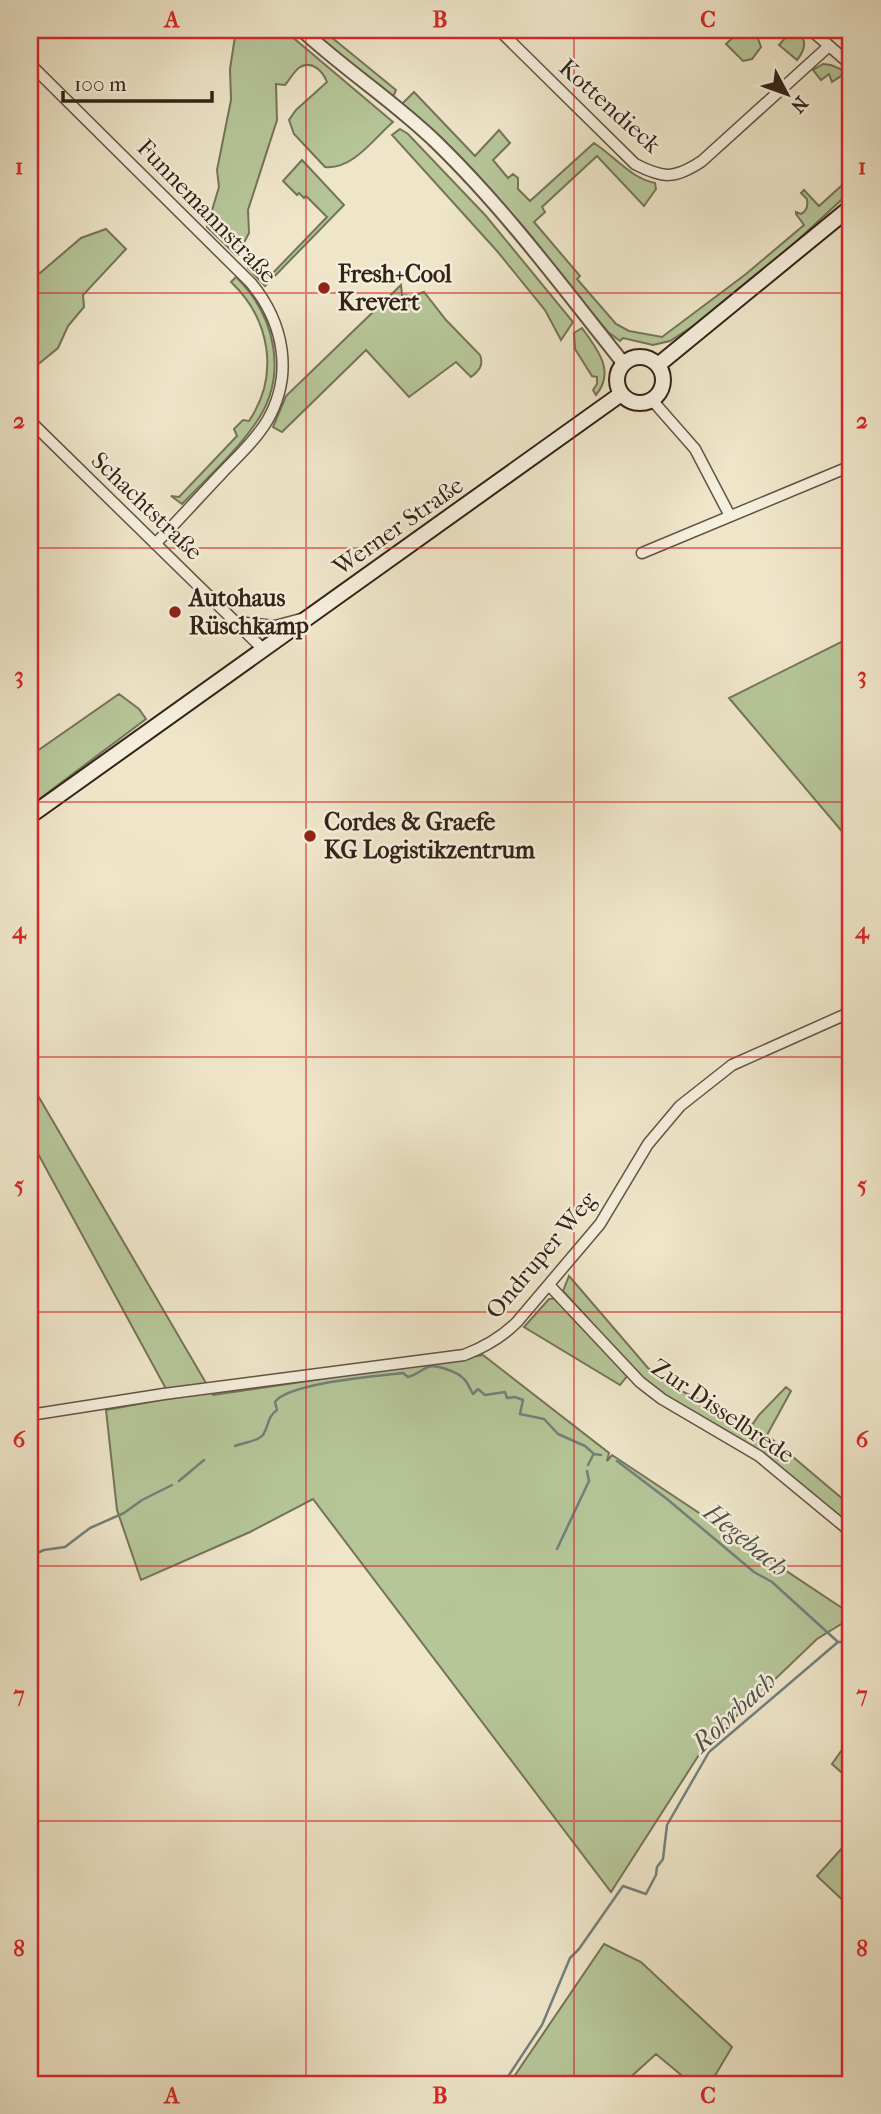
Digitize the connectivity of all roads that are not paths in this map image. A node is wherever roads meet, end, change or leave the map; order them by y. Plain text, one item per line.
1 (302, 30) edge
2 (499, 30) edge
3 (811, 30) edge
4 (829, 46) junction
5 (30, 64) edge
6 (851, 65) edge
7 (851, 207) edge
8 (624, 364) junction
9 (658, 365) junction
10 (621, 394) junction
11 (652, 400) junction
12 (30, 421) edge
13 (851, 466) edge
14 (730, 516) junction
15 (155, 544) junction
16 (642, 554) dead end
17 (306, 618) junction
18 (236, 622) junction
19 (263, 649) junction
20 (30, 816) edge
21 (851, 1012) edge
22 (549, 1285) junction
23 (30, 1415) edge
24 (851, 1532) edge

1 - 8 street
2 - 4 street, Kottendieck
3 - 4 street
4 - 6 street
5 - 15 street, Funnemannstraße
7 - 9 main road
8 - 9 main road
8 - 10 main road
9 - 11 main road
10 - 11 main road
10 - 17 main road, Werner Straße
11 - 14 street
12 - 15 street, Schachtstraße
13 - 14 street
14 - 16 street
15 - 18 street, Schachtstraße
17 - 18 street
17 - 19 main road, Werner Straße
18 - 19 street, Schachtstraße
19 - 20 main road, Werner Straße
21 - 22 street, Ondruper Weg
22 - 23 street, Ondruper Weg
22 - 24 street, Zur Disselbrede

